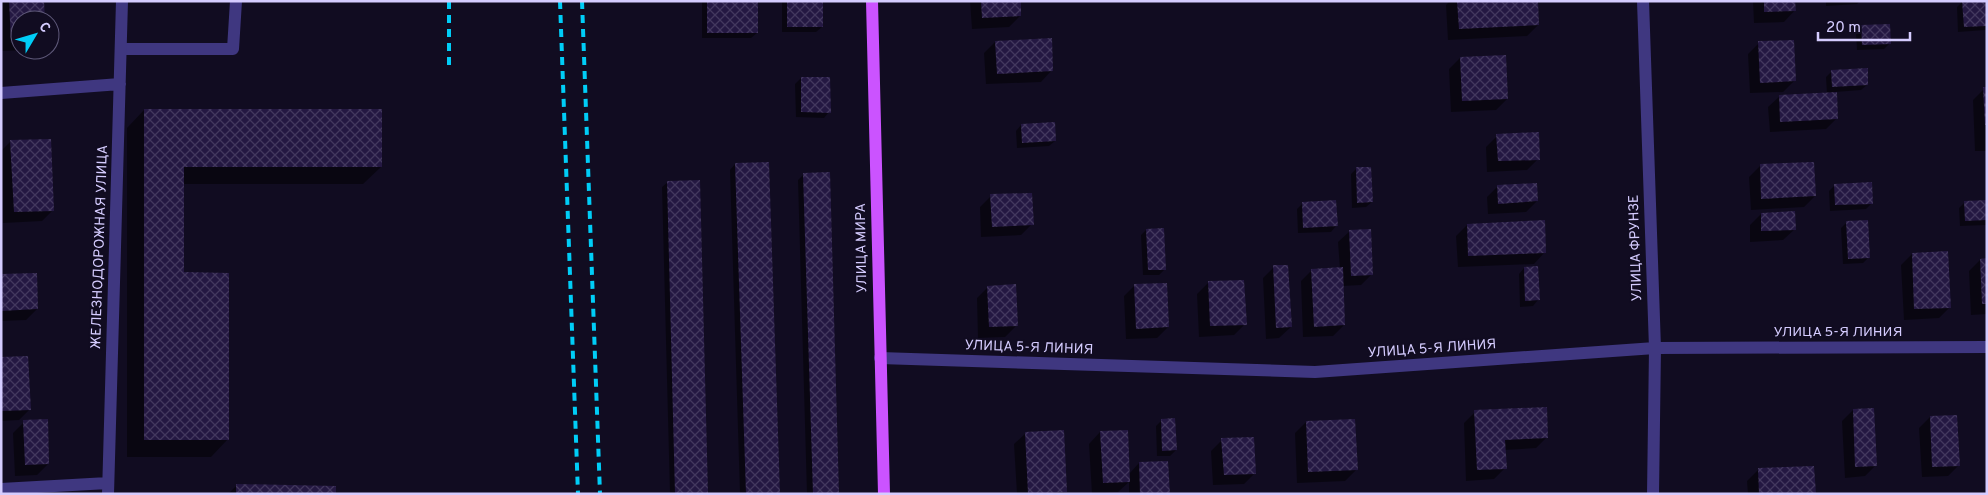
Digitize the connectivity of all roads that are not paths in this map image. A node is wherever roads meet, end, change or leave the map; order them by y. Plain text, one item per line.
1 (122, 1) edge
2 (236, 1) edge
3 (872, 1) edge
4 (1643, 1) edge
5 (121, 49) junction
6 (120, 84) junction
7 (1, 93) edge
8 (1987, 347) edge
9 (1654, 348) junction
10 (880, 358) junction
11 (108, 488) edge
12 (1, 489) edge
13 (884, 494) edge
14 (1653, 494) edge

1 - 5 street, ЖЕЛЕЗНОДОРОЖНАЯ УЛИЦА
2 - 5 street
3 - 10 main road, УЛИЦА МИРА
4 - 9 street, УЛИЦА ФРУНЗЕ
5 - 6 street, ЖЕЛЕЗНОДОРОЖНАЯ УЛИЦА
6 - 7 street
6 - 11 street, ЖЕЛЕЗНОДОРОЖНАЯ УЛИЦА
8 - 9 street, УЛИЦА 5-Я ЛИНИЯ
9 - 10 street, УЛИЦА 5-Я ЛИНИЯ
9 - 14 street, УЛИЦА ФРУНЗЕ
10 - 13 main road, УЛИЦА МИРА
11 - 12 street

